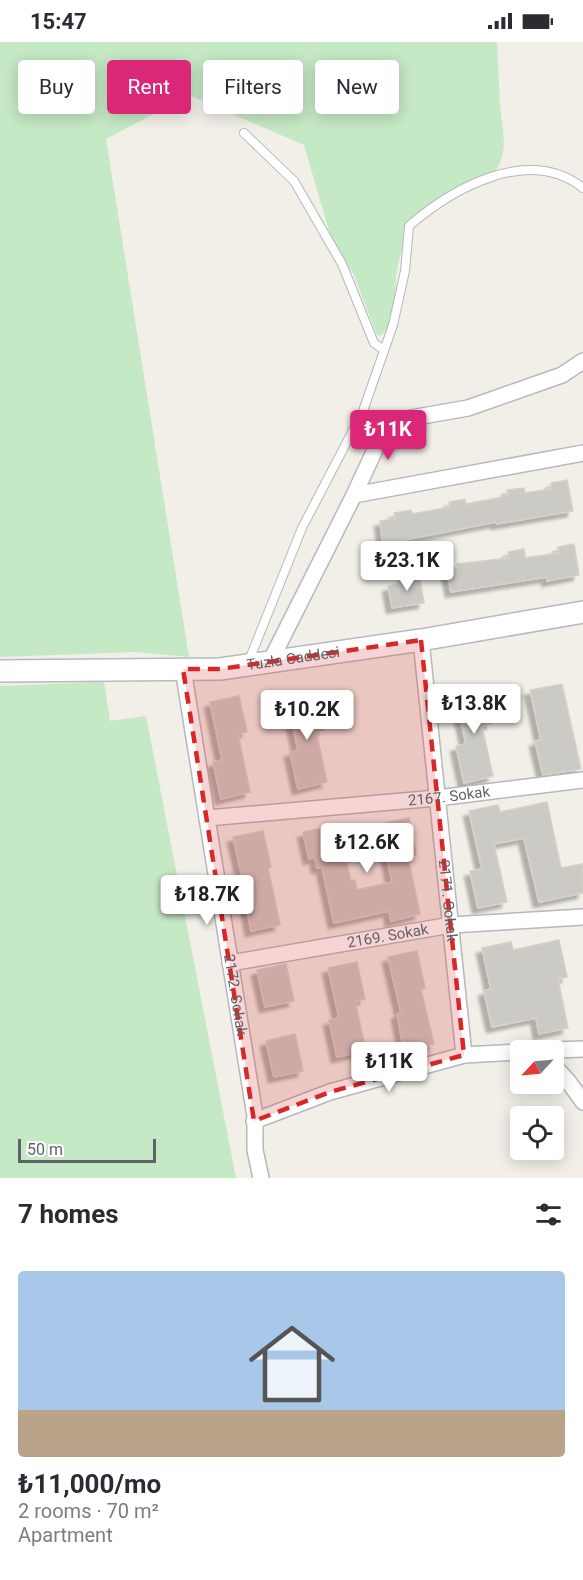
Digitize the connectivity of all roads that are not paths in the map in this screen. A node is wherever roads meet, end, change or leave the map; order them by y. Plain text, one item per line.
1 (244, 133) dead end
2 (583, 188) edge
3 (384, 350) junction
4 (583, 361) edge
5 (583, 453) edge
6 (354, 495) junction
7 (583, 612) edge
8 (421, 640) junction
9 (270, 662) junction
10 (247, 665) junction
11 (183, 669) junction
12 (0, 671) edge
13 (583, 780) edge
14 (437, 798) junction
15 (207, 818) junction
16 (583, 917) edge
17 (451, 925) junction
18 (230, 963) junction
19 (583, 1049) edge
20 (564, 1050) edge
21 (510, 1053) edge
22 (464, 1055) junction
23 (564, 1077) edge
24 (583, 1102) edge
25 (254, 1121) junction
26 (261, 1178) edge

1 - 3 lane
2 - 3 lane
3 - 10 lane
4 - 6 street
5 - 6 street
6 - 9 street
7 - 8 main road, Tuzla Caddesi
8 - 9 main road, Tuzla Caddesi
8 - 14 street, 2171. Sokak
9 - 10 main road, Tuzla Caddesi
10 - 11 main road, Tuzla Caddesi
11 - 12 main road, Tuzla Caddesi
11 - 15 street, 2172. Sokak
13 - 14 street, 2167. Sokak
14 - 15 street, 2167. Sokak
14 - 17 street, 2171. Sokak
15 - 18 street, 2172. Sokak
16 - 17 street, 2169. Sokak
17 - 18 street, 2169. Sokak
17 - 22 street, 2171. Sokak
18 - 25 street, 2172. Sokak
19 - 20 street
21 - 22 street
22 - 25 street
23 - 24 street
25 - 26 street, 2172. Sokak

